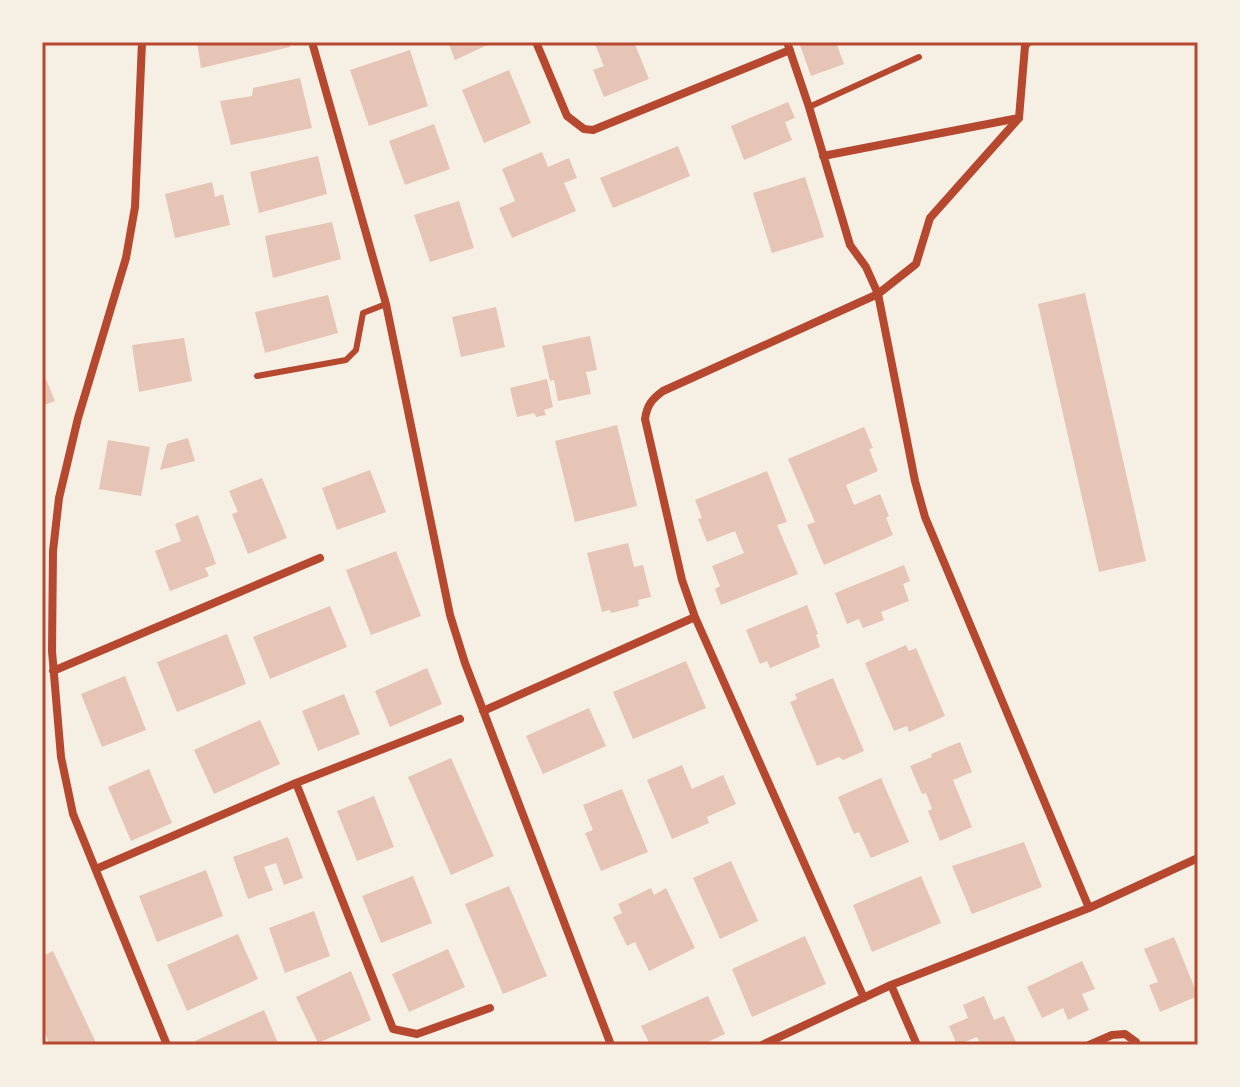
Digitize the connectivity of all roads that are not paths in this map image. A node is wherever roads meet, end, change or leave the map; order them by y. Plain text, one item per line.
1 (142, 42) edge
2 (312, 42) edge
3 (536, 42) edge
4 (1028, 42) edge
5 (788, 46) edge
6 (919, 57) dead end
7 (809, 107) junction
8 (1019, 118) junction
9 (823, 156) junction
10 (878, 294) junction
11 (386, 304) junction
12 (257, 376) dead end
13 (320, 558) dead end
14 (695, 617) junction
15 (53, 671) junction
16 (483, 711) junction
17 (460, 719) dead end
18 (296, 783) junction
19 (1198, 858) edge
20 (96, 869) junction
21 (1089, 908) junction
22 (891, 985) junction
23 (864, 998) junction
24 (490, 1008) dead end
25 (167, 1045) edge
26 (611, 1045) edge
27 (762, 1045) edge
28 (917, 1045) edge
29 (1089, 1045) edge
30 (1137, 1045) edge

1 - 15 street
2 - 11 street
3 - 5 street
4 - 8 street
5 - 7 street
6 - 7 lane
7 - 9 street
8 - 9 street
8 - 10 street
9 - 10 street
10 - 14 street
10 - 21 street
11 - 12 lane
11 - 16 street
13 - 15 street
14 - 16 street
14 - 23 street
15 - 20 street
16 - 26 street
17 - 18 street
18 - 20 street
18 - 24 street
19 - 21 street
20 - 25 street
21 - 22 street
22 - 23 street
22 - 28 street
23 - 27 street
29 - 30 street

